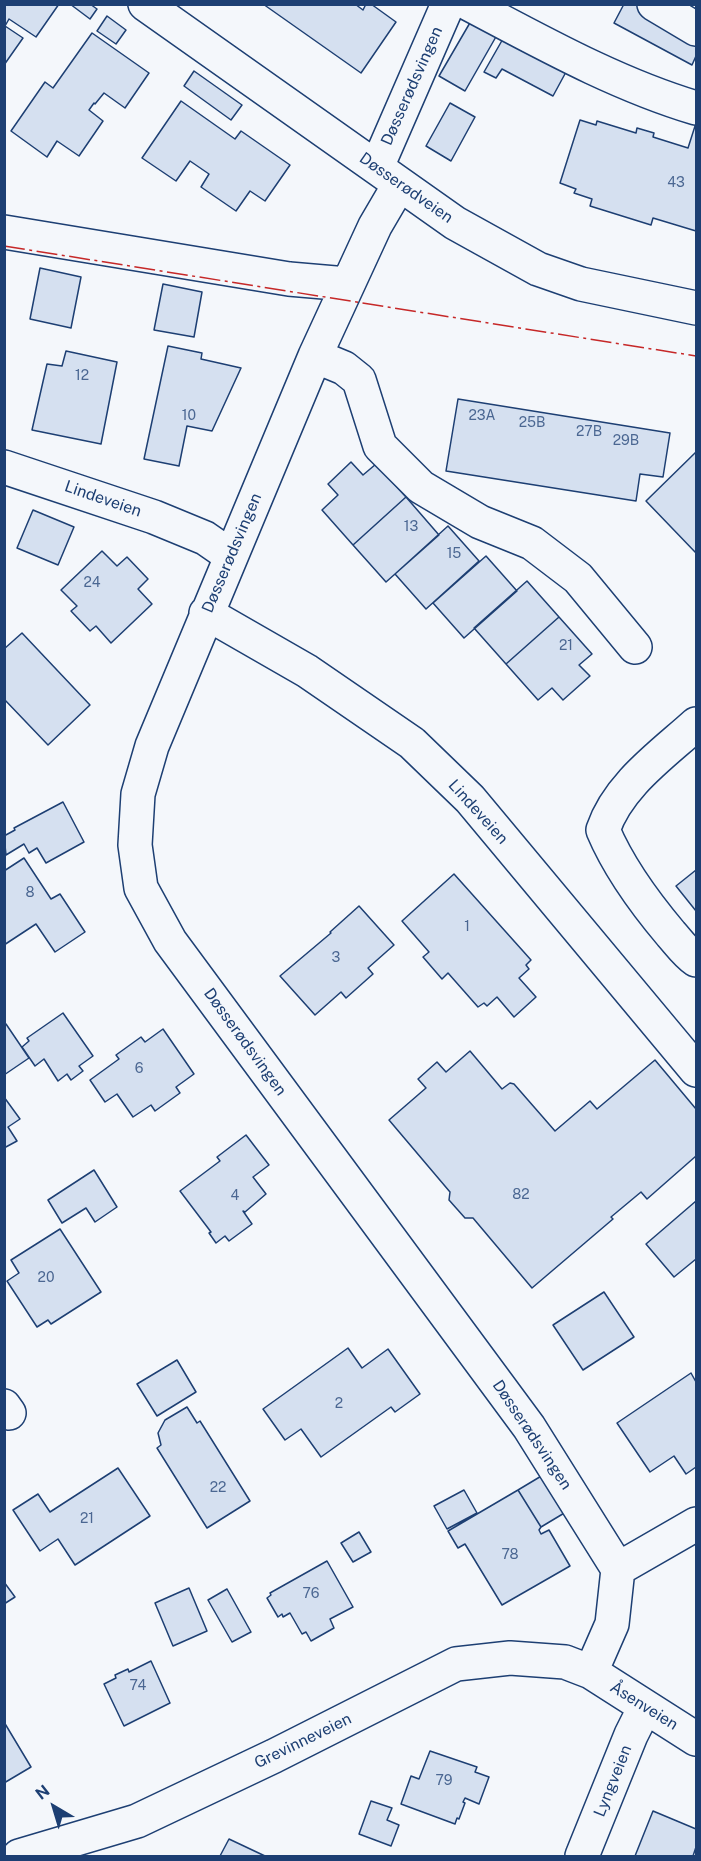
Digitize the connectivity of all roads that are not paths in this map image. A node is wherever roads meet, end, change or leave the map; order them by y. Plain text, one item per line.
1 (145, 4) edge
2 (448, 4) edge
3 (469, 4) edge
4 (654, 4) edge
5 (696, 28) edge
6 (693, 100) edge
7 (388, 176) junction
8 (4, 232) edge
9 (347, 284) junction
10 (696, 308) edge
11 (315, 356) junction
12 (4, 467) edge
13 (231, 556) junction
14 (206, 613) junction
15 (635, 647) dead end
16 (696, 724) edge
17 (696, 960) edge
18 (696, 1070) edge
19 (696, 1524) edge
20 (618, 1569) junction
21 (591, 1672) junction
22 (645, 1707) junction
23 (696, 1739) edge
24 (19, 1857) edge
25 (582, 1857) edge

1 - 7 street, Døsserødveien
2 - 7 street, Døsserødsvingen
3 - 6 street
4 - 5 street
7 - 9 street, Døsserødsvingen
7 - 10 street, Døsserødveien
8 - 9 street
9 - 11 street, Døsserødsvingen
11 - 13 street, Døsserødsvingen
11 - 15 street
12 - 13 street, Lindeveien
13 - 14 street, Døsserødsvingen
14 - 18 street, Lindeveien
14 - 20 street, Døsserødsvingen
16 - 17 street
19 - 20 street
20 - 21 street
21 - 22 street, Åsenveien
21 - 24 street, Grevinneveien
22 - 23 street, Åsenveien
22 - 25 street, Lyngveien

